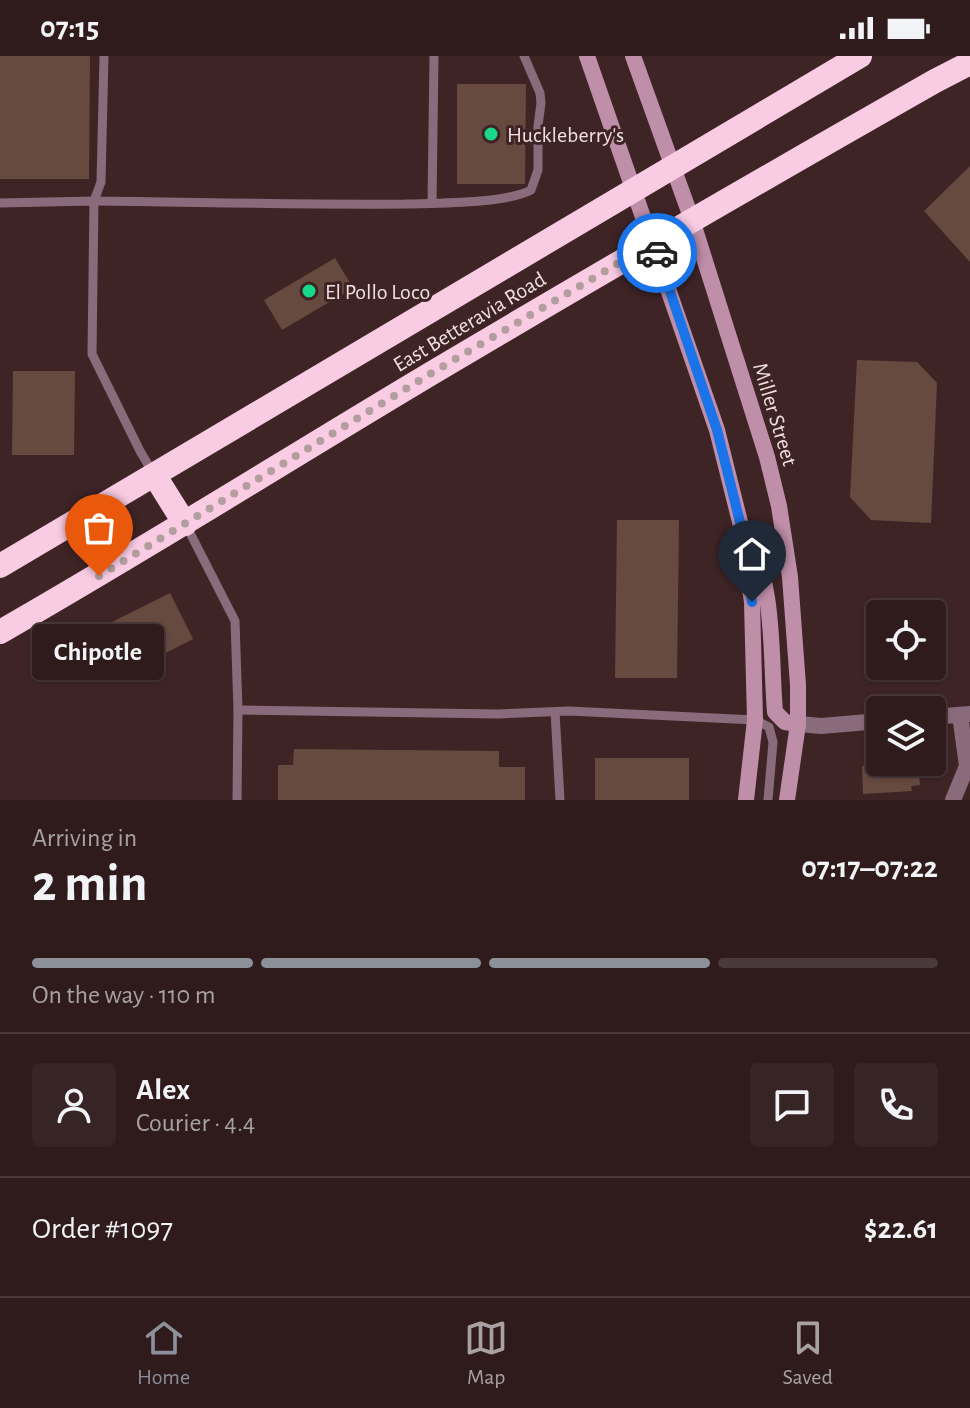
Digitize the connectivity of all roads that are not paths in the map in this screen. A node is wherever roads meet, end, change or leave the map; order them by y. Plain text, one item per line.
1 (104, 56) edge
2 (434, 56) edge
3 (524, 56) edge
4 (587, 56) edge
5 (633, 56) edge
6 (860, 56) edge
7 (970, 63) edge
8 (673, 167) junction
9 (635, 190) junction
10 (94, 201) junction
11 (0, 203) edge
12 (432, 203) junction
13 (692, 220) junction
14 (653, 243) junction
15 (155, 476) junction
16 (740, 522) junction
17 (185, 524) junction
18 (0, 566) edge
19 (0, 632) edge
20 (238, 710) junction
21 (555, 712) junction
22 (965, 715) edge
23 (755, 720) junction
24 (866, 722) edge
25 (798, 724) junction
26 (237, 800) edge
27 (560, 800) edge
28 (746, 800) edge
29 (768, 800) edge
30 (787, 800) edge
31 (953, 800) edge

1 - 10 lane
2 - 12 lane
3 - 12 lane
4 - 9 street
5 - 8 street, Miller Street
6 - 8 highway, East Betteravia Road
7 - 13 highway, East Betteravia Road
8 - 9 highway, East Betteravia Road
8 - 13 street, Miller Street
9 - 14 street
9 - 15 highway, East Betteravia Road
10 - 11 lane
10 - 12 lane
10 - 15 lane
13 - 14 highway, East Betteravia Road
13 - 25 street, Miller Street
14 - 16 street
14 - 17 highway, East Betteravia Road
15 - 17 highway
15 - 18 highway, East Betteravia Road
16 - 23 street
16 - 25 street
17 - 19 highway, East Betteravia Road
17 - 20 lane
20 - 21 lane
20 - 26 lane
21 - 23 lane
21 - 27 lane
22 - 31 street
23 - 28 street
23 - 29 lane
24 - 25 street
25 - 30 street, Miller Street

